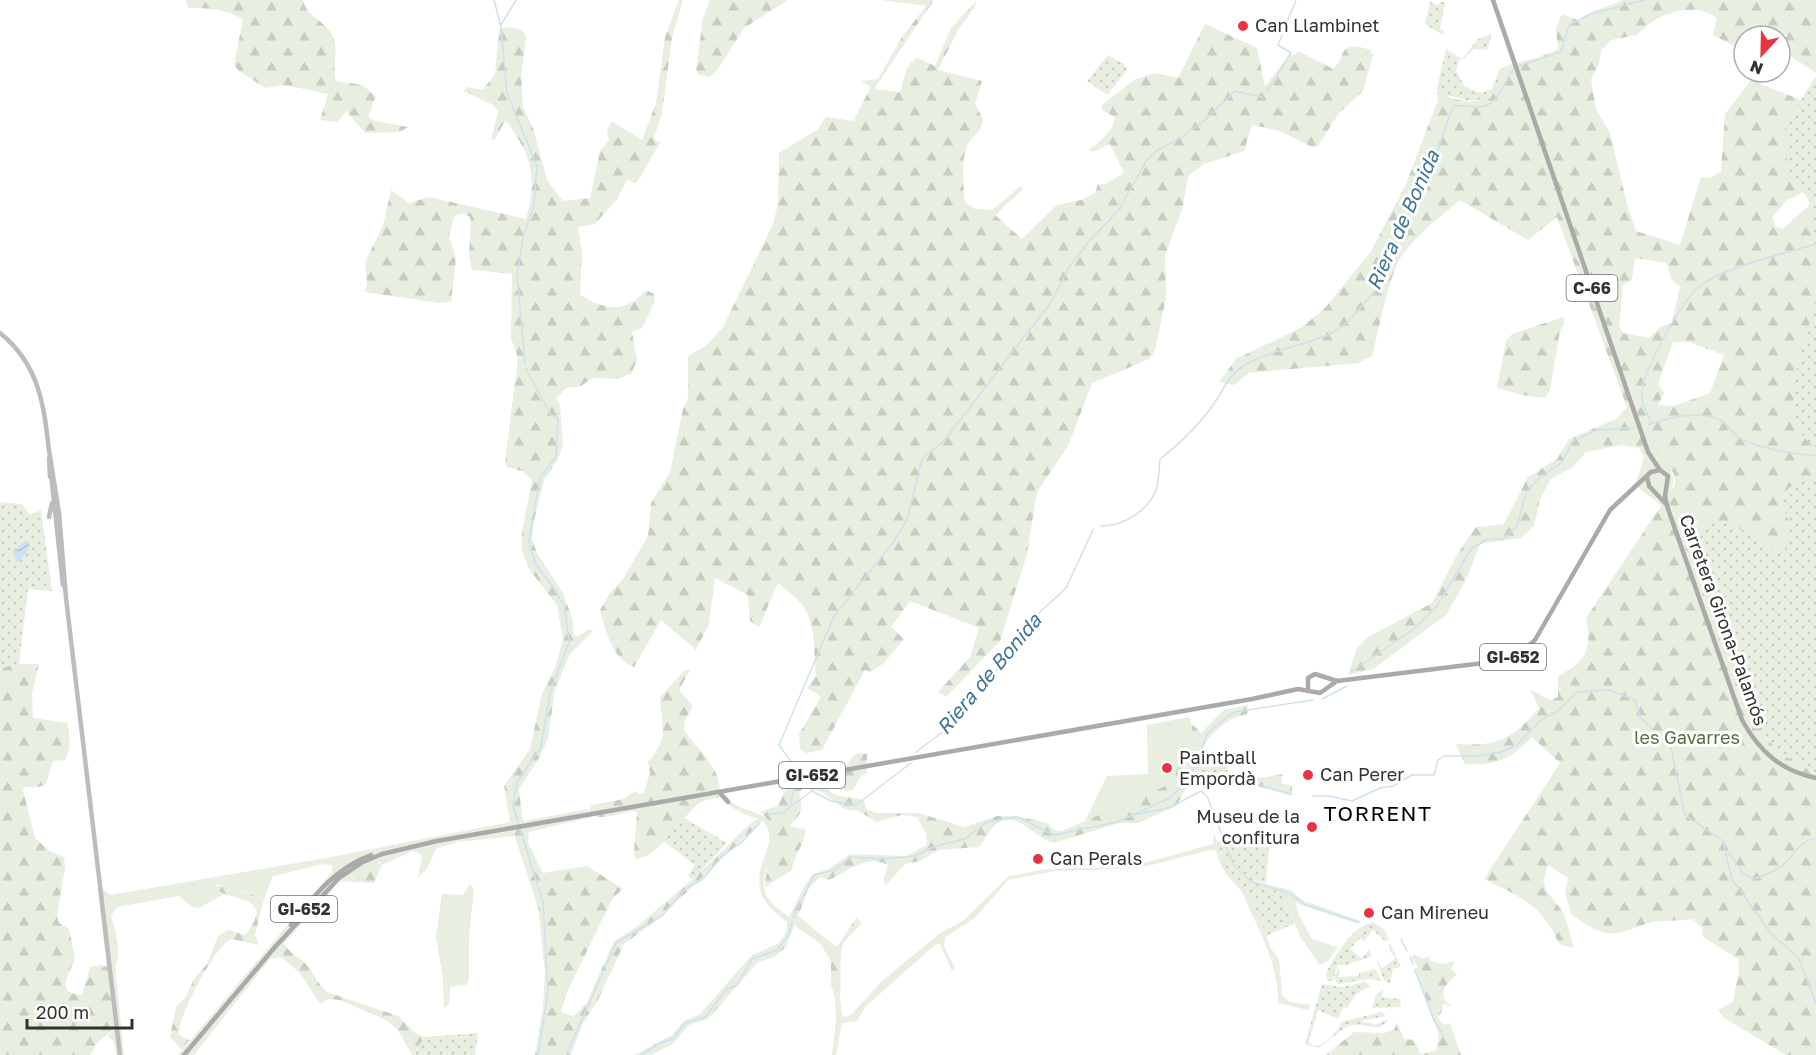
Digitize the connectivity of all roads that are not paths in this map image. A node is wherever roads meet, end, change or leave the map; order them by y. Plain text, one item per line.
1 (1492, 0) edge
2 (0, 333) edge
3 (49, 450) junction
4 (1648, 452) junction
5 (1660, 470) junction
6 (1649, 475) junction
7 (56, 485) junction
8 (1667, 487) junction
9 (1632, 490) junction
10 (1654, 490) junction
11 (1667, 506) junction
12 (51, 514) junction
13 (63, 572) junction
14 (1326, 679) junction
15 (1337, 681) junction
16 (1307, 683) junction
17 (1326, 688) junction
18 (1298, 689) junction
19 (1308, 689) junction
20 (1816, 778) edge
21 (120, 1055) edge
22 (184, 1055) edge

1 - 4 main road, C-66
2 - 3 main road
3 - 7 main road
3 - 12 main road
4 - 5 main road, C-66
4 - 6 main road, C-66
5 - 6 main road
5 - 8 main road, C-66
6 - 9 main road, GI-652
6 - 10 main road, C-66
7 - 12 main road
7 - 13 main road
8 - 10 main road
8 - 11 main road, Carretera Girona-Palamós / C-66
9 - 10 main road
9 - 15 main road, GI-652
10 - 11 main road, Carretera Girona-Palamós / C-66
11 - 20 main road, Carretera Girona-Palamós / C-66
12 - 13 main road
13 - 21 main road
14 - 15 main road, GI-652
14 - 16 main road, GI-652
14 - 17 main road
15 - 17 main road, GI-652
16 - 18 main road, GI-652
16 - 19 main road
17 - 19 main road, GI-652
18 - 19 main road, GI-652
18 - 22 main road, GI-652

